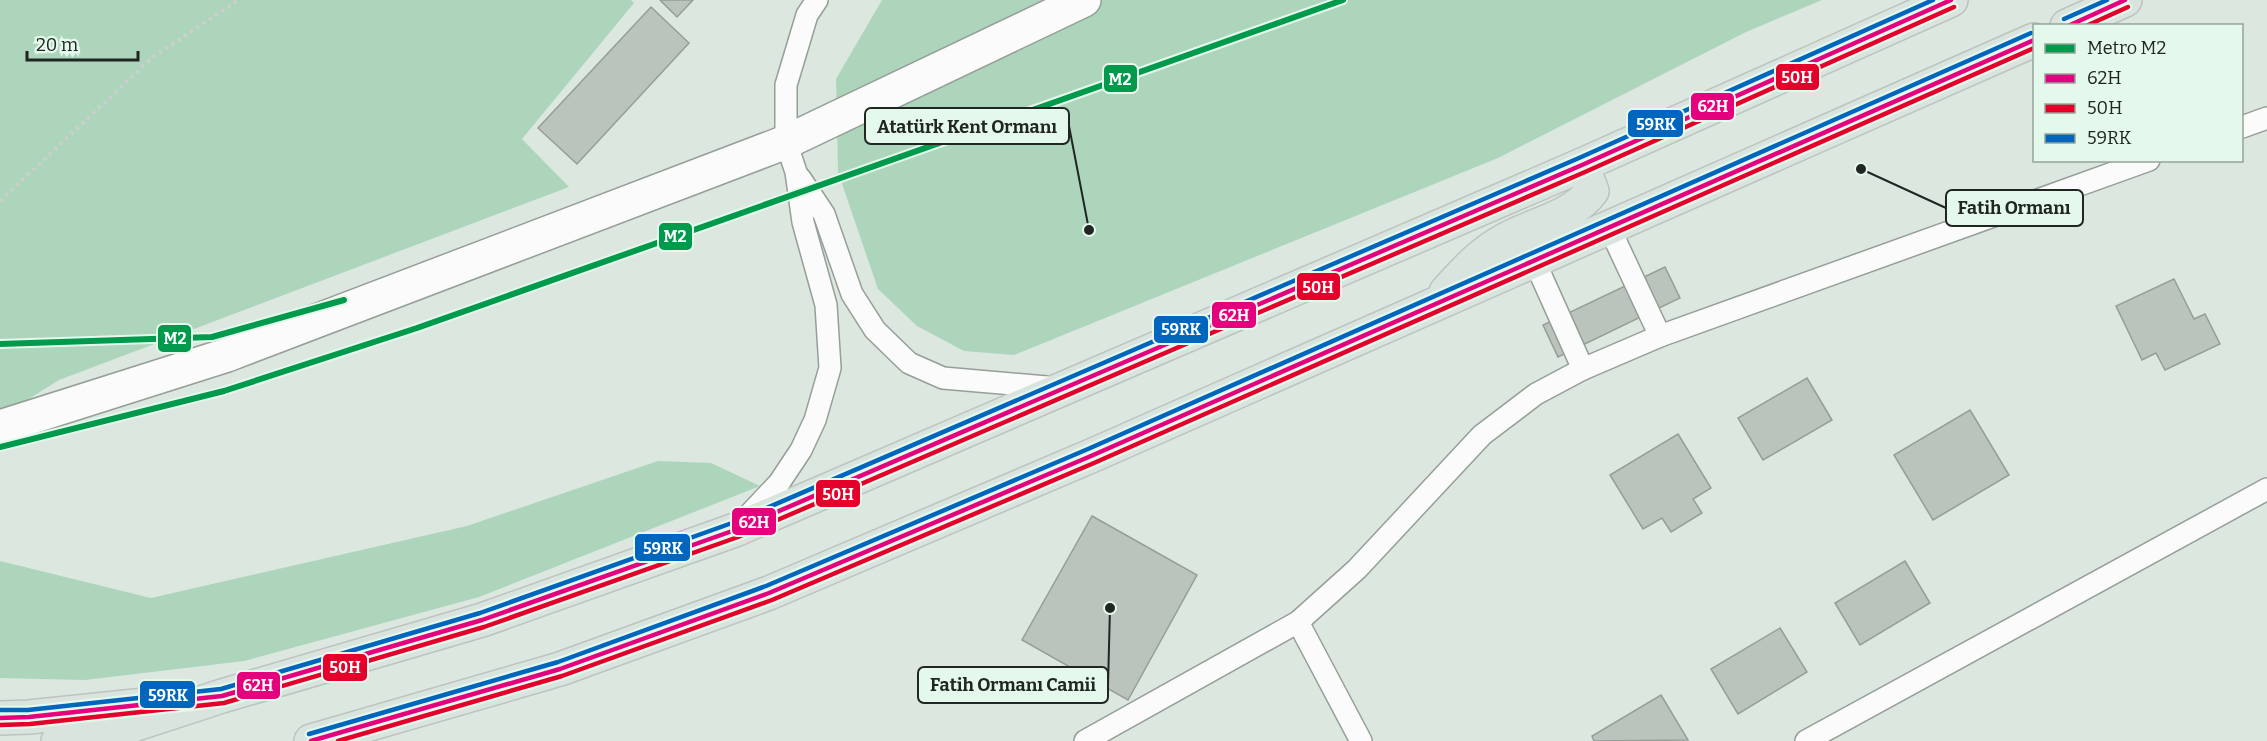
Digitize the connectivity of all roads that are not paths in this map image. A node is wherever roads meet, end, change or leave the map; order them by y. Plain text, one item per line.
1 (817, 0) edge
2 (1084, 0) edge
3 (1951, 0) edge
4 (2125, 0) edge
5 (2071, 24) edge
6 (2033, 40) edge
7 (2267, 118) edge
8 (2243, 126) edge
9 (791, 157) junction
10 (2143, 162) edge
11 (1587, 178) junction
12 (1609, 227) junction
13 (1534, 260) junction
14 (1437, 303) junction
15 (1660, 336) junction
16 (1583, 369) junction
17 (1065, 389) junction
18 (0, 427) edge
19 (2267, 489) edge
20 (735, 530) junction
21 (1298, 622) junction
22 (222, 696) junction
23 (0, 718) edge
24 (58, 741) edge
25 (310, 741) edge
26 (1085, 741) edge
27 (1361, 741) edge
28 (1806, 741) edge

1 - 9 lane
2 - 9 street
3 - 11 main road
4 - 5 main road
6 - 12 main road
7 - 8 lane
9 - 17 lane
9 - 18 street
9 - 20 lane
10 - 15 lane
11 - 12 main road
11 - 14 main road
11 - 17 main road
12 - 13 main road
12 - 15 lane
13 - 14 main road
13 - 16 lane
14 - 25 main road
15 - 16 lane
16 - 21 lane
17 - 20 main road
19 - 28 lane
20 - 22 main road
21 - 26 lane
21 - 27 lane
22 - 23 main road
22 - 24 main road

